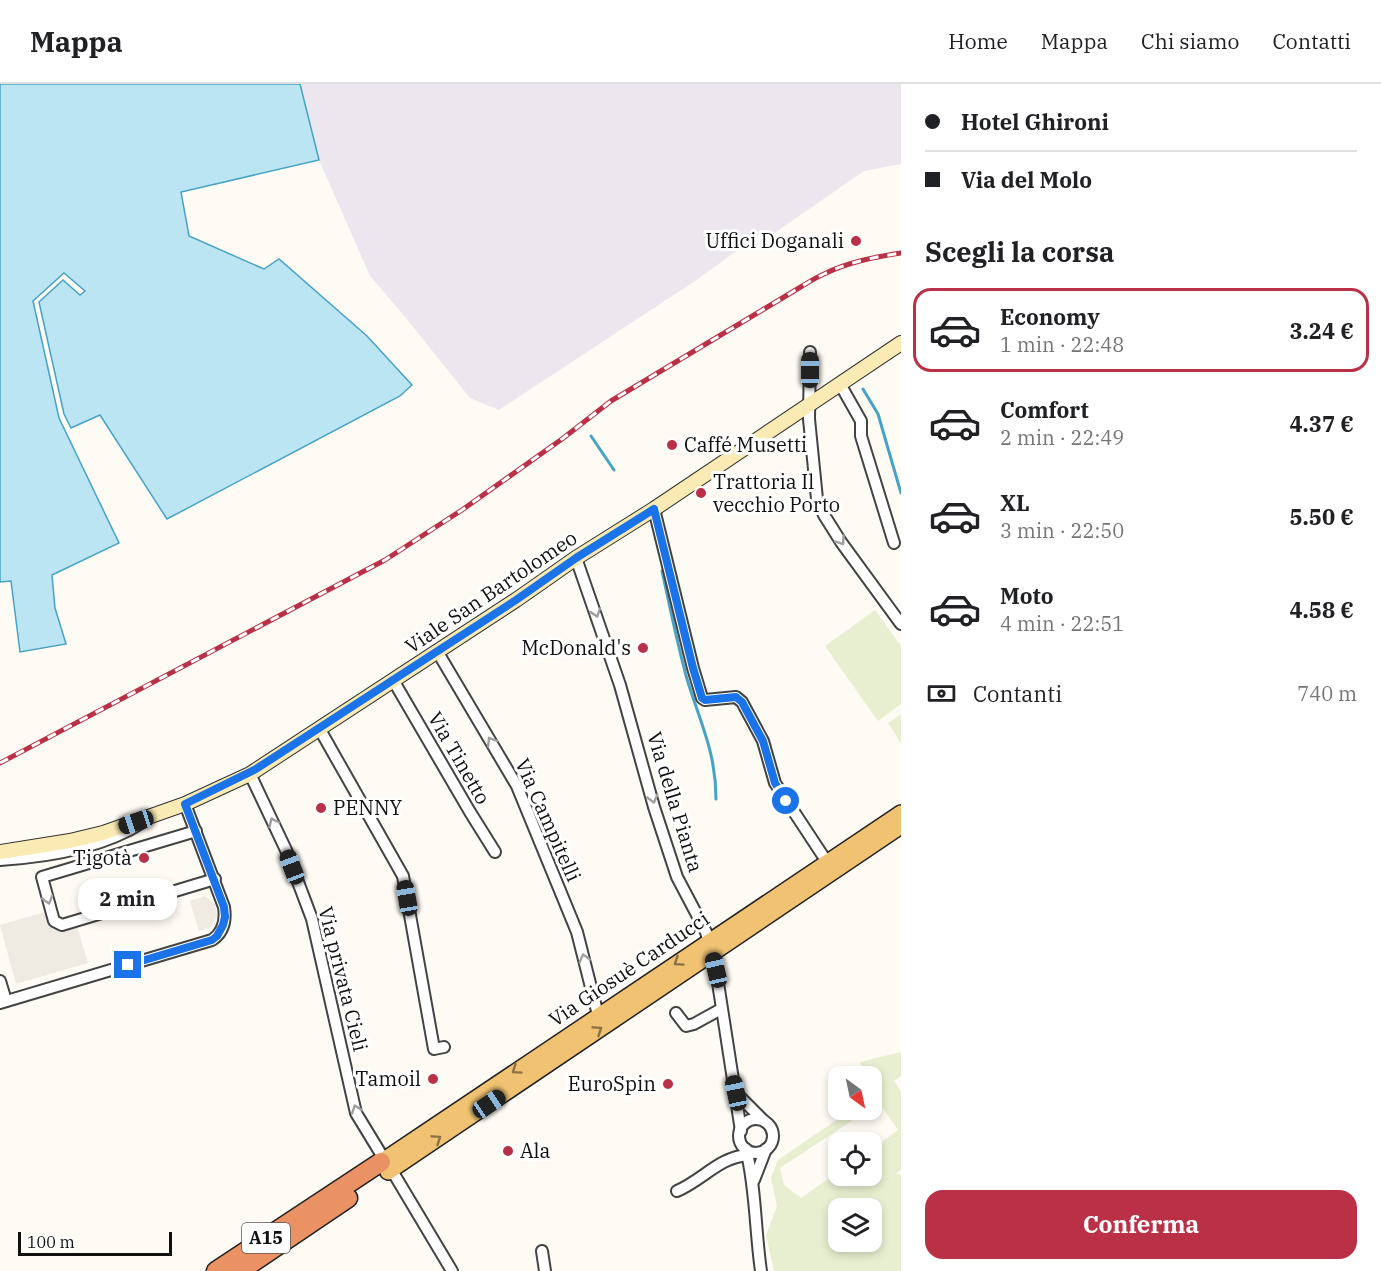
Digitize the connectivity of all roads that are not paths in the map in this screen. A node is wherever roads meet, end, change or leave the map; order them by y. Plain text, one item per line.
1 (901, 343) edge
2 (810, 352) dead end
3 (840, 384) junction
4 (809, 405) junction
5 (654, 509) junction
6 (894, 543) dead end
7 (576, 558) junction
8 (901, 624) edge
9 (436, 651) junction
10 (393, 680) junction
11 (319, 728) junction
12 (250, 774) junction
13 (185, 804) junction
14 (901, 813) edge
15 (152, 817) junction
16 (901, 826) edge
17 (196, 831) junction
18 (0, 852) edge
19 (495, 852) dead end
20 (0, 860) edge
21 (827, 862) junction
22 (215, 879) junction
23 (710, 947) junction
24 (0, 981) edge
25 (3, 1002) edge
26 (721, 1009) junction
27 (676, 1013) dead end
28 (598, 1015) junction
29 (444, 1047) dead end
30 (736, 1093) junction
31 (763, 1121) junction
32 (741, 1131) junction
33 (766, 1149) junction
34 (747, 1152) junction
35 (386, 1166) junction
36 (754, 1180) junction
37 (677, 1191) dead end
38 (319, 1211) junction
39 (542, 1251) dead end
40 (445, 1257) junction
41 (216, 1271) edge
42 (240, 1271) edge
43 (444, 1271) edge
44 (452, 1271) edge
45 (546, 1271) edge
46 (761, 1271) edge

1 - 3 main road, Viale San Bartolomeo
2 - 4 street
3 - 4 main road, Viale San Bartolomeo
3 - 6 street
4 - 5 main road, Viale San Bartolomeo
4 -> 8 street
5 - 7 main road, Viale San Bartolomeo
5 - 21 street
7 - 9 main road, Viale San Bartolomeo
7 -> 23 street, Via della Pianta
9 - 10 main road, Viale San Bartolomeo
28 -> 9 street, Via Campitelli
10 - 11 main road, Viale San Bartolomeo
10 - 19 street, Via Tinetto
11 - 12 main road, Viale San Bartolomeo
11 - 29 street
12 - 13 main road, Viale San Bartolomeo
35 -> 12 street, Via privata Cieli
13 - 15 main road, Viale San Bartolomeo
13 - 17 street
14 - 21 main road, Via Giosuè Carducci
15 - 18 main road, Viale San Bartolomeo
15 - 20 street, Viale San Bartolomeo
16 - 23 main road, Via Giosuè Carducci
17 - 22 street
17 -> 22 street
21 - 23 main road, Via Giosuè Carducci
22 - 25 street
23 - 26 street, Via della Pianta
23 -> 28 main road, Via Giosuè Carducci
35 -> 23 main road, Via Giosuè Carducci
24 - 25 street
26 - 27 street
26 - 30 street, Via della Pianta
28 -> 35 main road, Via Giosuè Carducci
30 - 31 street
30 - 32 street, Via della Pianta
31 - 32 street
31 - 33 street
32 - 34 street
33 - 34 street
33 - 36 street
34 - 36 street
34 - 37 street
35 - 38 highway, A15
35 - 40 street, Via privata Cieli
36 - 46 street
38 - 41 highway, A15
38 - 42 highway, A15
39 - 45 street
40 - 43 street
40 - 44 street, Via privata Cieli

